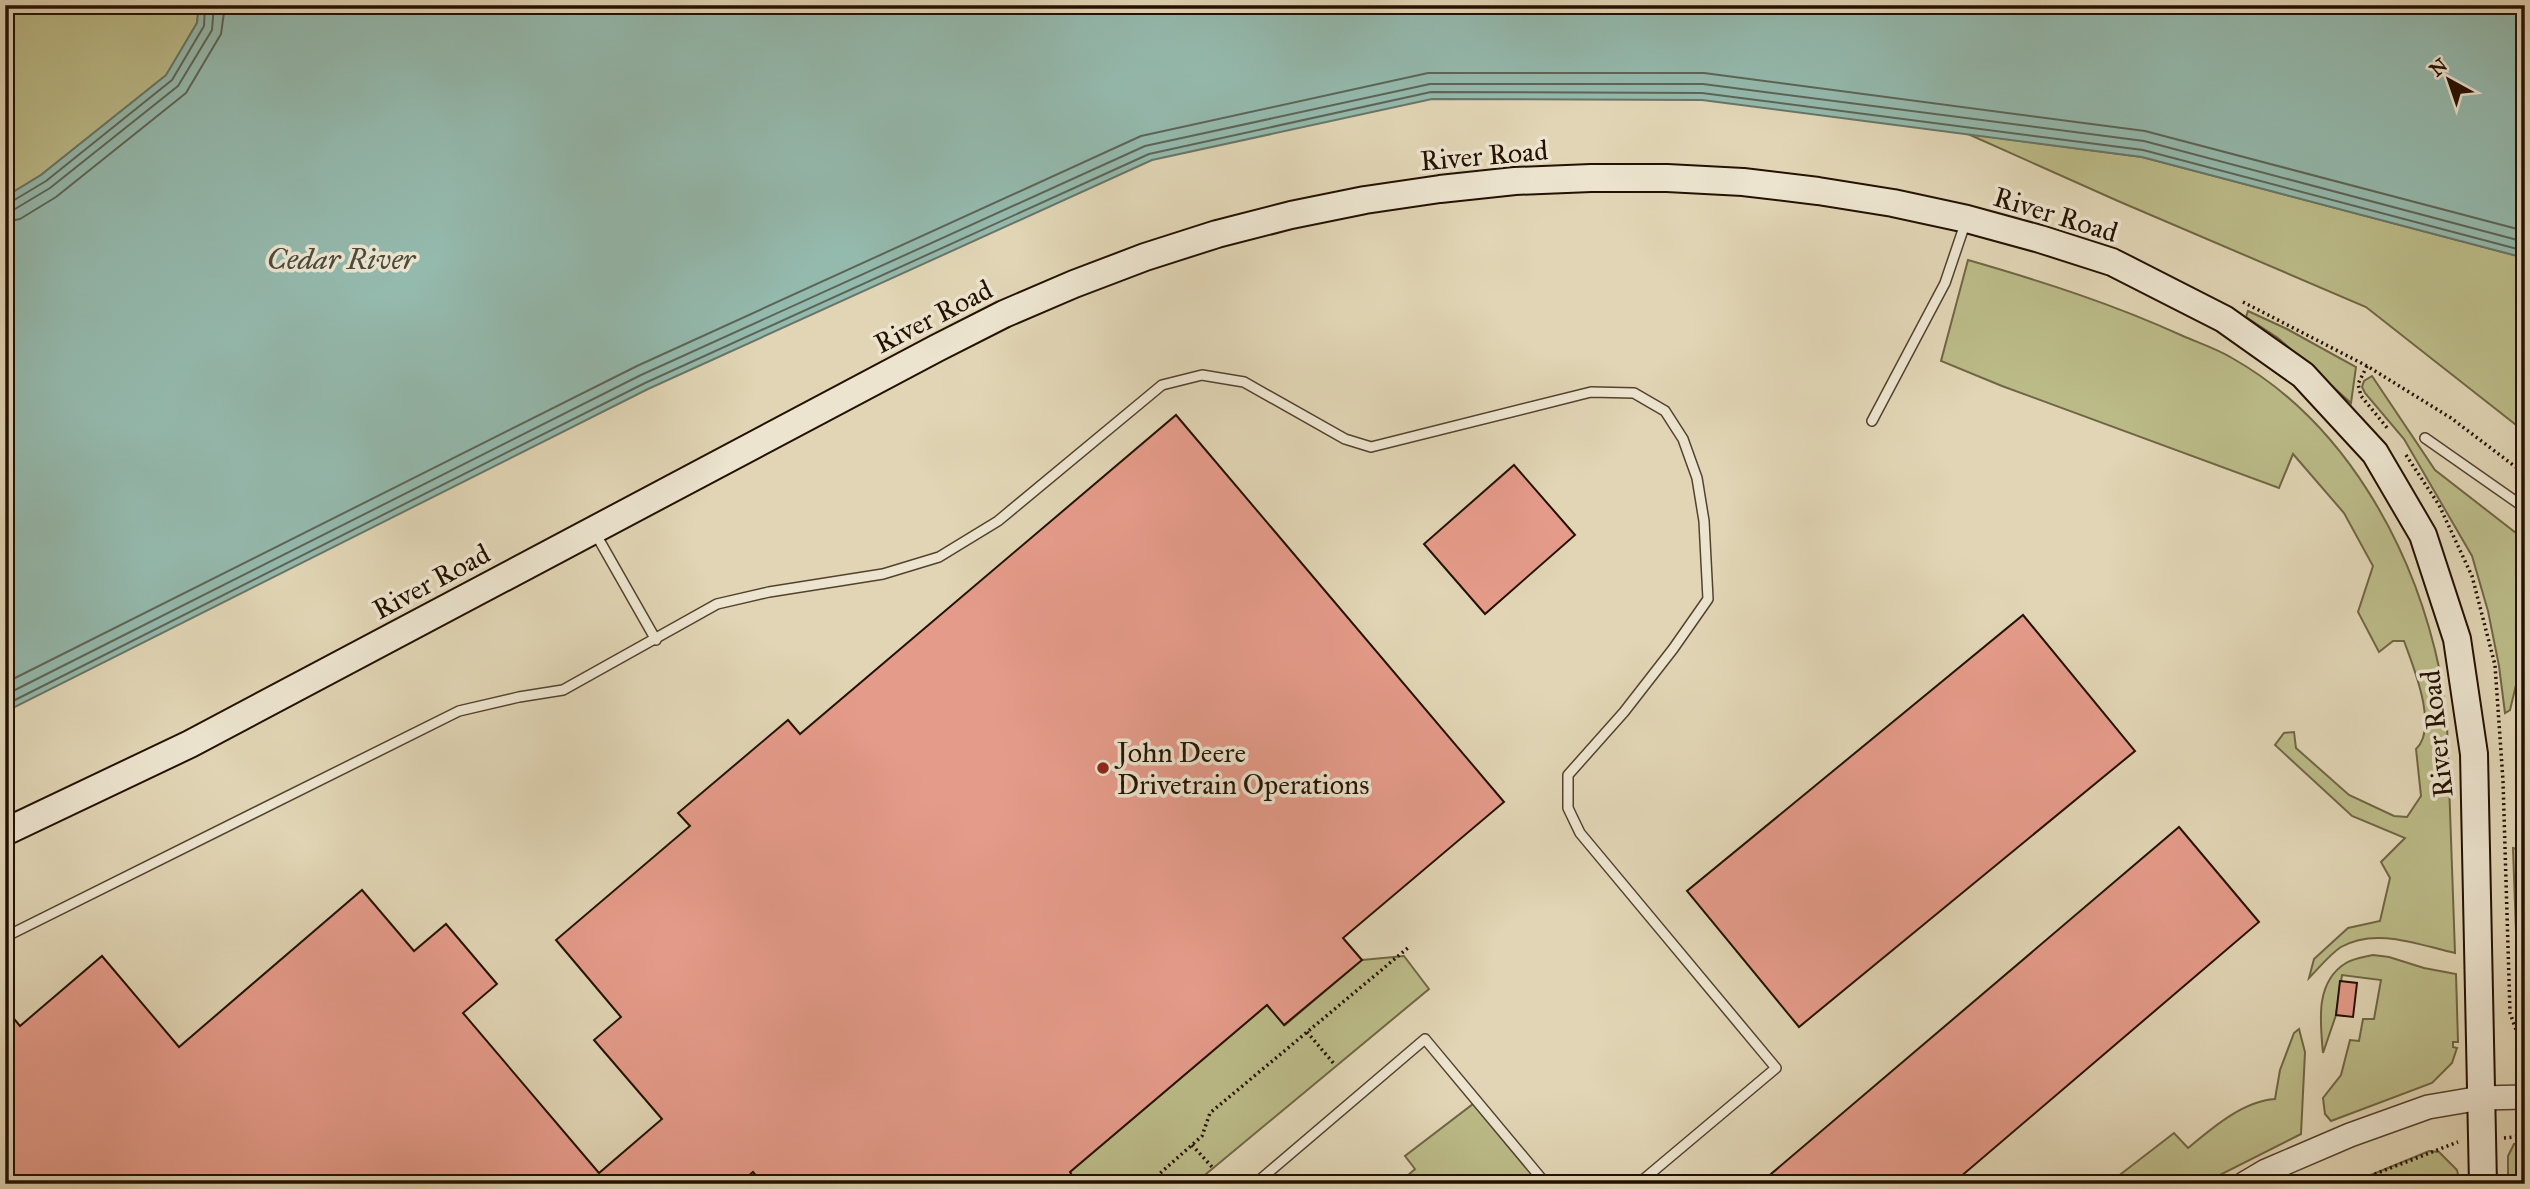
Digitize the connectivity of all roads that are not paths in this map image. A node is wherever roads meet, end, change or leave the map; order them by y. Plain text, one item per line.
1 (1967, 219) junction
2 (1872, 421) dead end
3 (2425, 438) dead end
4 (2525, 508) edge
5 (594, 530) junction
6 (656, 640) junction
7 (5, 832) edge
8 (5, 937) edge
9 (2525, 1097) edge
10 (2481, 1098) junction
11 (1255, 1184) edge
12 (1546, 1184) edge
13 (1638, 1184) edge
14 (2244, 1184) edge
15 (2483, 1184) edge

1 - 2 lane
1 - 5 main road, River Road
1 - 10 main road, River Road
3 - 4 lane
5 - 6 lane
5 - 7 main road, River Road
6 - 8 lane
6 - 13 lane
9 - 10 street
10 - 14 street
10 - 15 main road, River Road
11 - 12 lane

